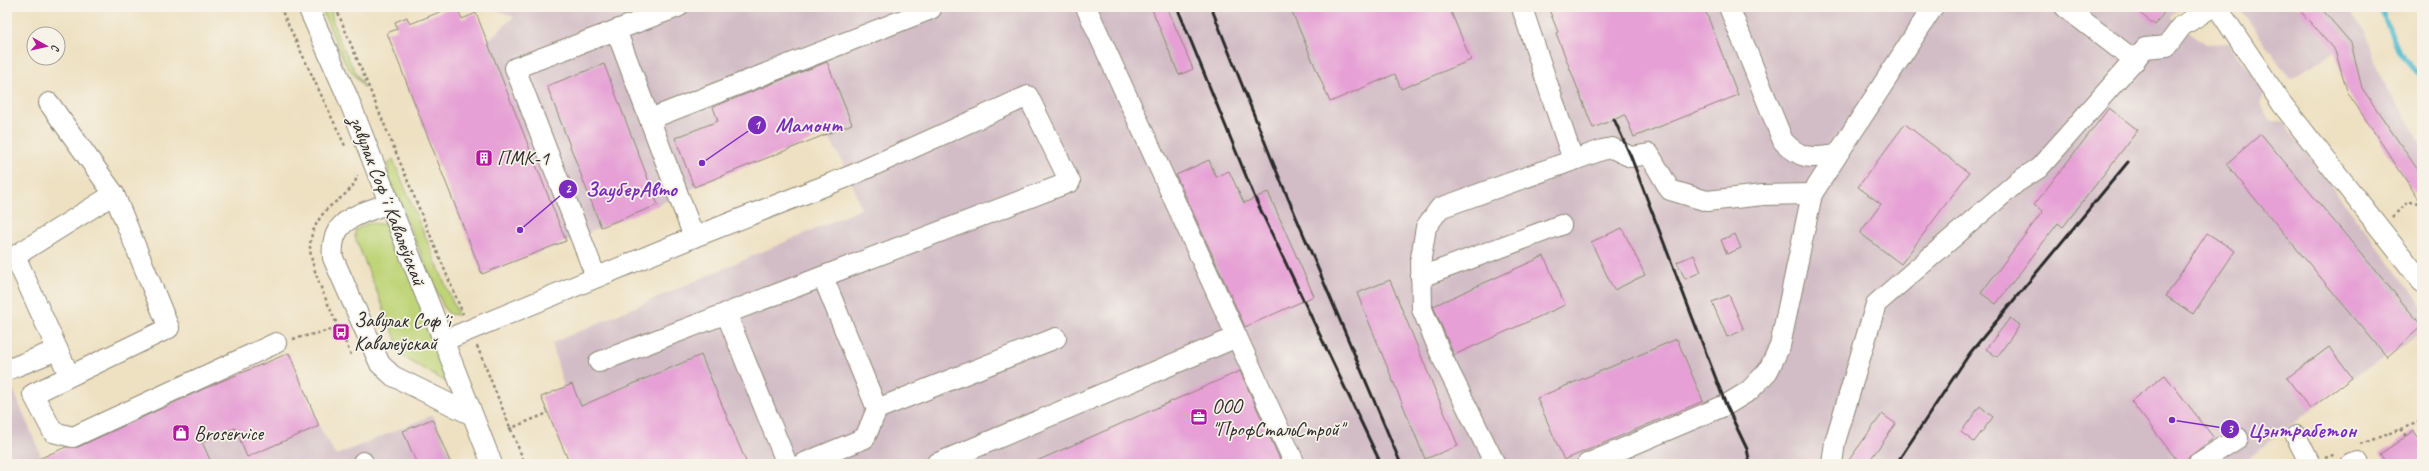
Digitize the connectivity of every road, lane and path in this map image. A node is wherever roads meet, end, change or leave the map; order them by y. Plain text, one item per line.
1 (280, 7) edge
2 (308, 7) edge
3 (338, 7) edge
4 (678, 7) edge
5 (930, 7) edge
6 (1086, 7) edge
7 (1729, 7) edge
8 (1933, 7) edge
9 (2065, 7) edge
10 (2212, 7) edge
11 (2217, 7) edge
12 (1520, 8) edge
13 (616, 30) junction
14 (2135, 61) junction
15 (49, 103) dead end
16 (650, 119) junction
17 (348, 152) dead end
18 (1837, 155) junction
19 (1573, 160) junction
20 (356, 171) dead end
21 (114, 194) junction
22 (1812, 194) junction
23 (340, 198) dead end
24 (389, 203) junction
25 (2422, 203) edge
26 (1562, 225) dead end
27 (2379, 229) junction
28 (694, 237) junction
29 (11, 252) edge
30 (318, 276) dead end
31 (596, 277) junction
32 (823, 277) junction
33 (1421, 277) junction
34 (2422, 282) edge
35 (726, 313) junction
36 (339, 328) junction
37 (470, 331) junction
38 (1237, 337) junction
39 (1056, 338) dead end
40 (443, 342) junction
41 (276, 343) joint
42 (58, 350) junction
43 (351, 355) dead end
44 (599, 362) dead end
45 (7, 370) edge
46 (69, 375) junction
47 (877, 409) junction
48 (548, 413) dead end
49 (470, 414) junction
50 (2422, 421) edge
51 (509, 429) junction
52 (2401, 429) junction
53 (2296, 436) dead end
54 (2407, 436) dead end
55 (2238, 438) dead end
56 (2352, 456) edge
57 (2315, 462) edge
58 (492, 464) edge
59 (525, 464) edge
60 (787, 464) edge
61 (802, 464) edge
62 (936, 464) edge
63 (1295, 464) edge
64 (1495, 464) edge
65 (1587, 464) edge
66 (1832, 464) edge
67 (2196, 464) edge

1 - 17 path
2 - 24 street, завулак Софʼі Кавалеўскай
3 - 37 path
4 - 13 street
5 - 16 street
6 - 38 street
7 - 18 street
8 - 18 street
9 - 14 street
10 - 14 street
11 - 27 street
12 - 19 street
13 - 16 street
13 - 31 street
14 - 66 street
15 - 21 street
16 - 28 street
18 - 22 street
19 - 22 street
19 - 33 street
20 - 23 path
21 - 29 street
21 - 46 street
22 - 65 street
24 - 40 street, завулак Софʼі Кавалеўскай
24 - 49 street
25 - 27 path
26 - 33 street
27 - 34 street
28 - 31 street
28 - 32 street
29 - 42 street
30 - 36 path
31 - 37 street
32 - 35 street
32 - 47 street
33 - 64 street
35 - 44 street
35 - 60 street
36 - 41 path
36 - 43 path
37 - 40 street
37 - 51 path
38 - 62 street
38 - 63 street
39 - 47 street
40 - 49 street, завулак Софʼі Кавалеўскай
41 - 46 street
42 - 45 street
42 - 46 street
47 - 61 street
48 - 51 path
49 - 58 street, завулак Софʼі Кавалеўскай
50 - 52 path
51 - 59 path
52 - 54 path
52 - 56 path
53 - 57 street
55 - 67 street
56 - 57 path

